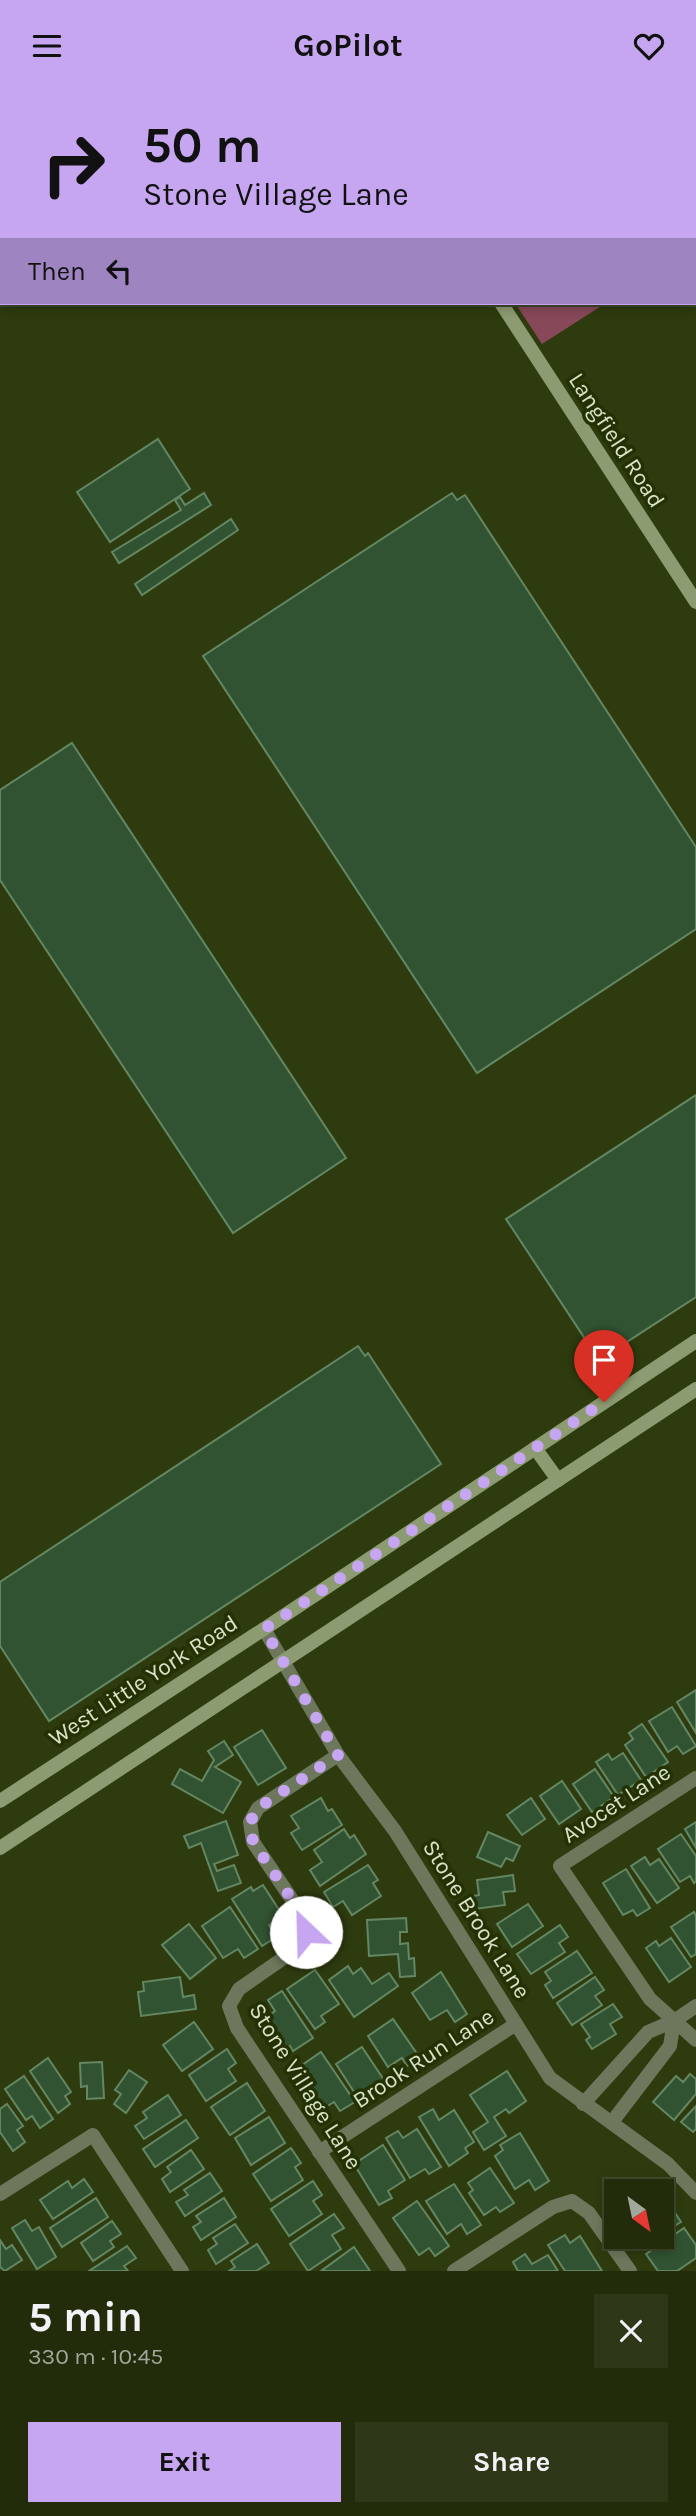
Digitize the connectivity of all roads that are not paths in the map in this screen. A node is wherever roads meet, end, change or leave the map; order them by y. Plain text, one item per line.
1 (502, 305) edge
2 (696, 601) edge
3 (696, 1341) edge
4 (696, 1389) edge
5 (535, 1448) junction
6 (558, 1480) junction
7 (264, 1629) junction
8 (283, 1662) junction
9 (338, 1755) junction
10 (696, 1778) edge
11 (0, 1801) edge
12 (0, 1848) edge
13 (696, 2006) edge
14 (674, 2021) junction
15 (516, 2024) junction
16 (696, 2041) edge
17 (583, 2103) junction
18 (612, 2122) junction
19 (319, 2152) junction
20 (696, 2193) edge
21 (0, 2194) edge
22 (182, 2271) edge
23 (399, 2271) edge
24 (454, 2271) edge
25 (630, 2271) edge

1 - 2 main road, Langfield Road
3 - 5 main road, West Little York Road
4 - 6 main road
5 - 6 main road
5 - 7 main road, West Little York Road
6 - 8 main road
7 - 8 street, Stone Brook Lane
7 - 11 main road, West Little York Road
8 - 9 street, Stone Brook Lane
8 - 12 main road
9 - 15 street, Stone Brook Lane
9 - 19 street, Stone Village Lane
10 - 14 street, Avocet Lane
13 - 14 street
14 - 16 street
14 - 17 street
14 - 18 street
15 - 17 street, Stone Brook Lane
15 - 19 street, Brook Run Lane
17 - 18 street, Stone Brook Lane
18 - 20 street, Stone Brook Lane
19 - 23 street, Stone Village Lane
21 - 22 street
24 - 25 street

